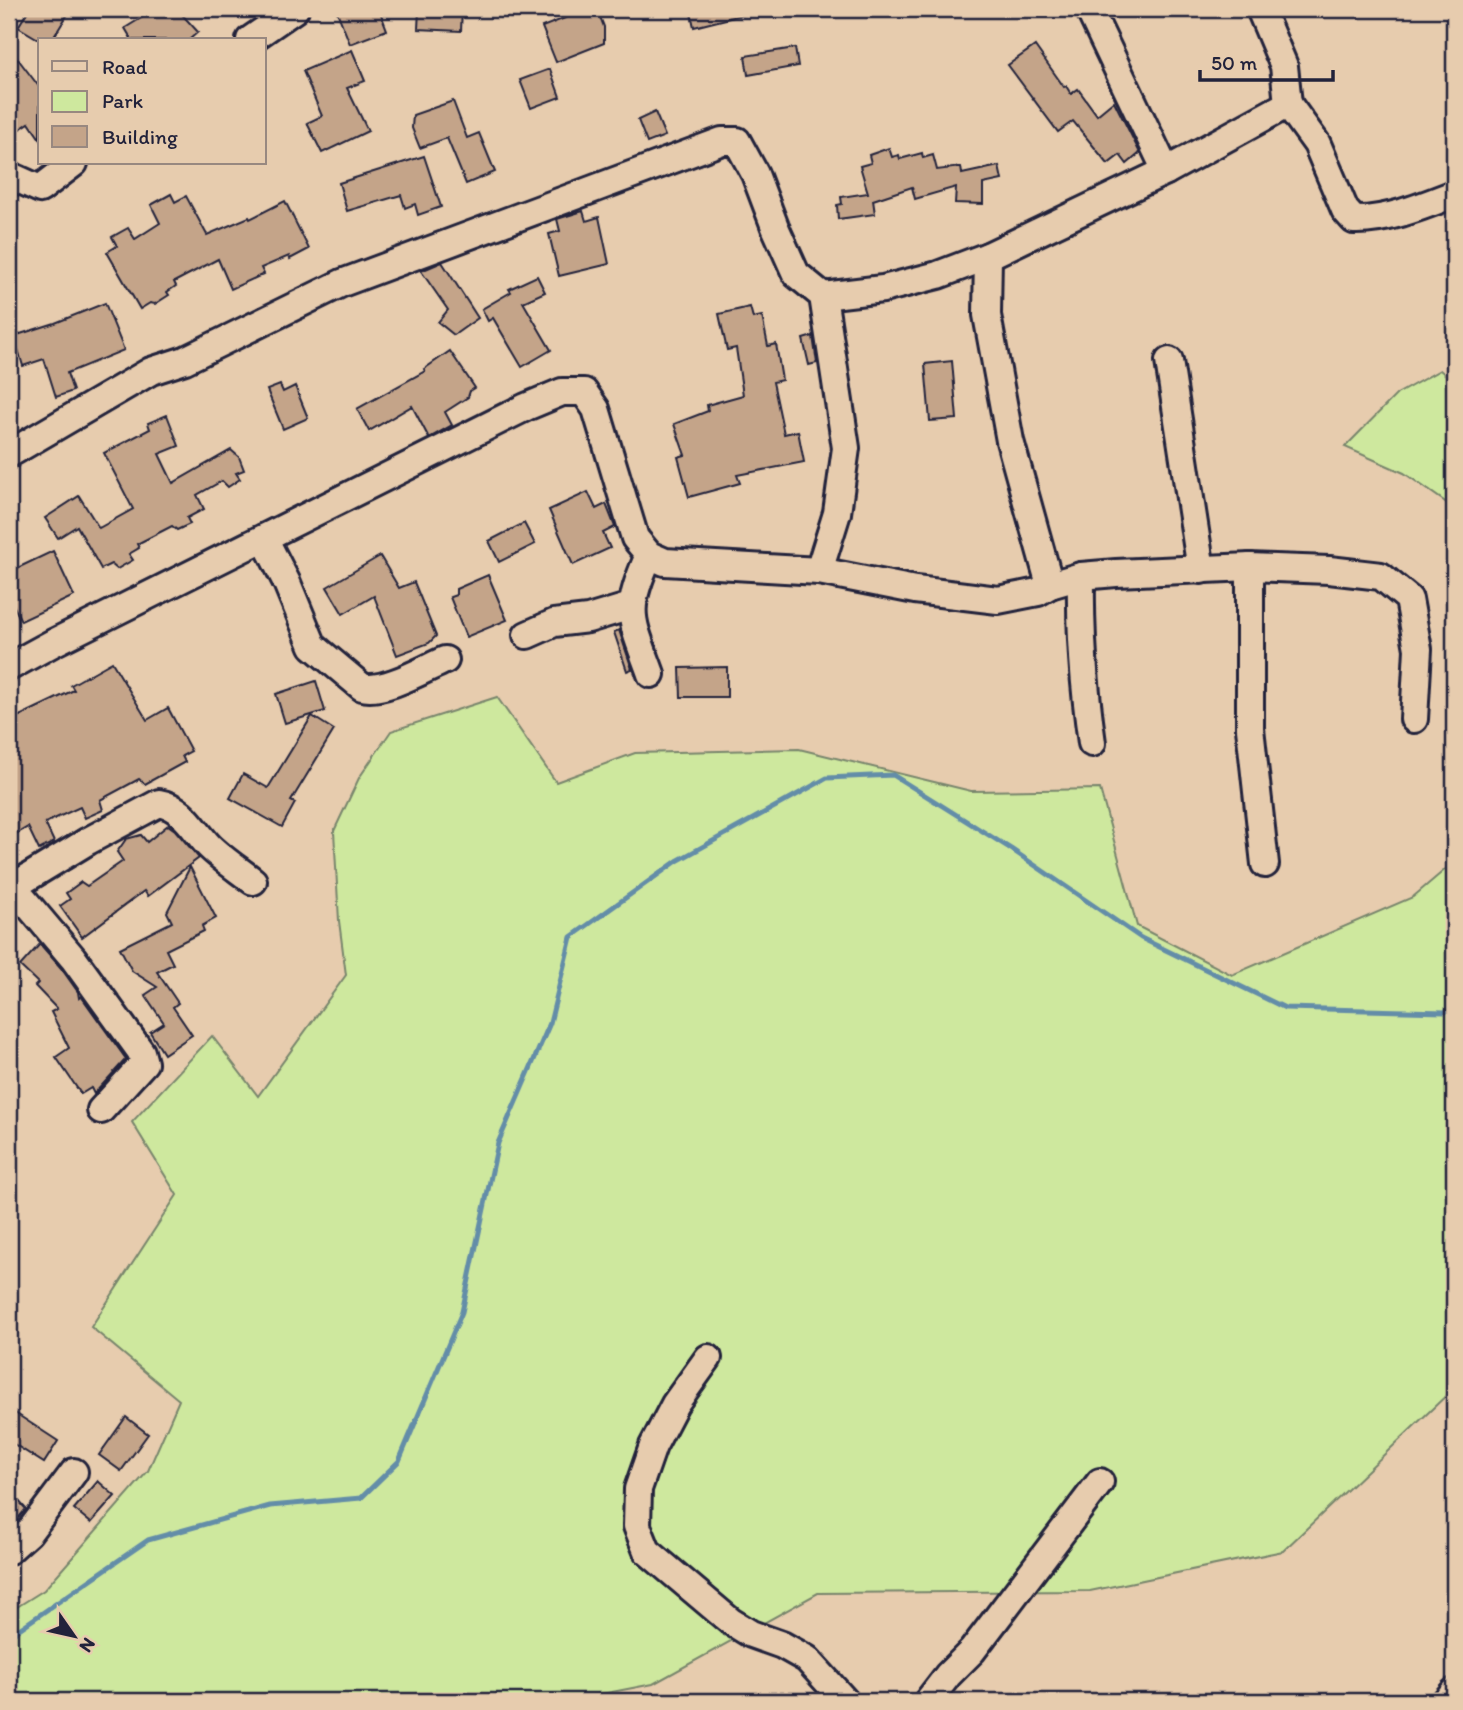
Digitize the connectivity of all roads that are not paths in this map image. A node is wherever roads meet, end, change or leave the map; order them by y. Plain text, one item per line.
1 (295, 9) edge
2 (1089, 9) edge
3 (1260, 9) edge
4 (253, 38) edge
5 (1289, 104) junction
6 (73, 164) edge
7 (1166, 171) junction
8 (9, 175) edge
9 (1454, 194) edge
10 (988, 256) junction
11 (823, 296) junction
12 (1170, 361) dead end
13 (9, 454) edge
14 (264, 538) junction
15 (649, 555) junction
16 (1251, 567) junction
17 (1201, 570) junction
18 (819, 571) junction
19 (1081, 576) junction
20 (1050, 584) junction
21 (631, 606) junction
22 (527, 635) dead end
23 (445, 660) dead end
24 (9, 667) edge
25 (651, 674) dead end
26 (1414, 719) dead end
27 (1092, 743) dead end
28 (1265, 864) dead end
29 (253, 881) dead end
30 (11, 888) edge
31 (101, 1110) dead end
32 (708, 1358) dead end
33 (74, 1472) dead end
34 (1100, 1482) dead end
35 (9, 1550) edge
36 (1454, 1692) edge
37 (845, 1701) edge
38 (928, 1701) edge
39 (1446, 1701) edge

1 - 4 street
2 - 7 street
3 - 5 street
5 - 7 street
5 - 9 street
6 - 8 street
7 - 10 street
10 - 11 street
10 - 20 street
11 - 13 street
11 - 18 street
12 - 17 street
14 - 15 street
14 - 23 street
14 - 24 street
15 - 18 street
15 - 21 street
16 - 17 street
16 - 26 street
16 - 28 street
17 - 19 street
18 - 20 street
19 - 20 street
19 - 27 street
21 - 22 street
21 - 25 street
29 - 30 street
30 - 31 street
32 - 37 street
33 - 35 street
34 - 38 street
36 - 39 street

